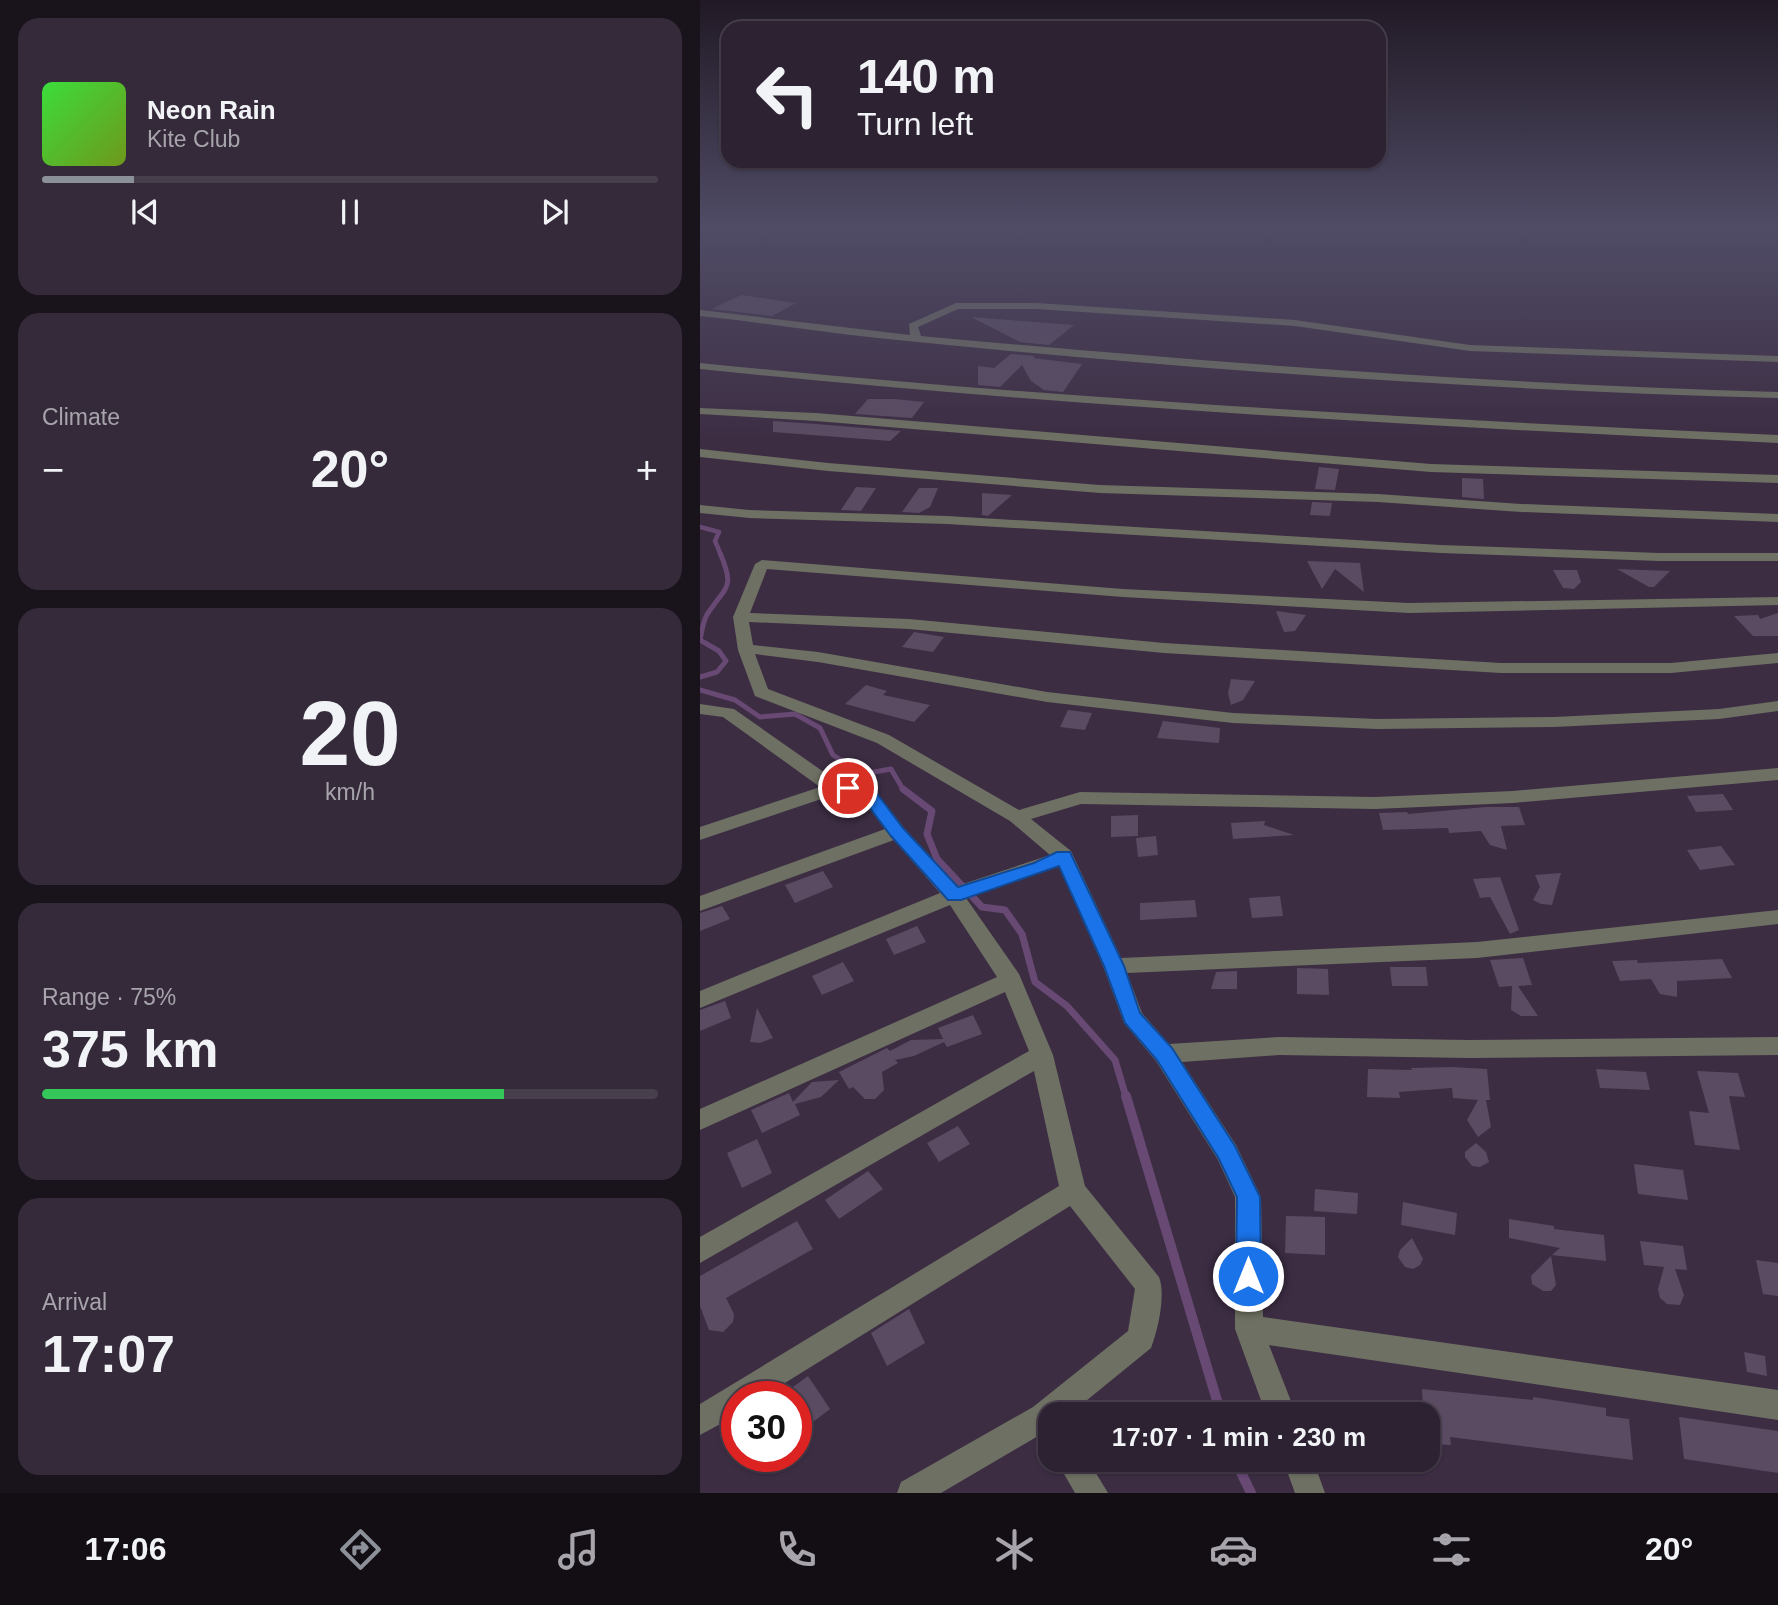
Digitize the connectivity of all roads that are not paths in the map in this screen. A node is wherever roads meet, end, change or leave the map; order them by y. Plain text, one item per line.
1 (700, 313) edge
2 (916, 338) junction
3 (1778, 359) edge
4 (706, 367) edge
5 (700, 379) edge
6 (1778, 395) edge
7 (700, 411) edge
8 (1778, 439) edge
9 (700, 453) edge
10 (1778, 479) edge
11 (700, 509) edge
12 (1778, 518) edge
13 (1778, 557) edge
14 (1778, 601) edge
15 (741, 617) junction
16 (746, 650) junction
17 (1778, 658) edge
18 (1778, 706) edge
19 (700, 709) edge
20 (1778, 774) edge
21 (834, 788) junction
22 (1017, 817) junction
23 (897, 832) junction
24 (700, 834) edge
25 (1063, 856) junction
26 (954, 895) junction
27 (700, 904) edge
28 (1778, 917) edge
29 (1114, 966) junction
30 (1011, 980) junction
31 (700, 1000) edge
32 (1778, 1046) edge
33 (1164, 1054) junction
34 (1042, 1055) junction
35 (700, 1120) edge
36 (1073, 1191) junction
37 (700, 1251) edge
38 (1249, 1329) junction
39 (764, 1381) edge
40 (1069, 1402) edge
41 (1276, 1402) edge
42 (1778, 1405) edge
43 (721, 1407) edge
44 (700, 1420) edge
45 (1038, 1427) edge
46 (1079, 1472) edge
47 (1302, 1472) edge
48 (912, 1493) edge
49 (1093, 1493) edge
50 (1310, 1493) edge

1 - 2 street
2 - 3 street
2 - 6 street
4 - 5 street
4 - 8 street
7 - 10 street
9 - 12 street
11 - 13 street
14 - 15 street
15 - 16 street
15 - 17 street
16 - 18 street
16 - 22 street
19 - 21 street
20 - 22 street
21 - 23 street
21 - 24 street
22 - 25 street
23 - 26 street
23 - 27 street
25 - 26 street
25 - 29 street
26 - 30 street
26 - 31 street
28 - 29 street
29 - 33 street
30 - 34 street
30 - 35 street
32 - 33 street
33 - 38 street
34 - 36 street
34 - 37 street
36 - 39 street
36 - 40 street
38 - 41 street
38 - 42 street
43 - 44 street
45 - 48 street
46 - 49 street
47 - 50 street

